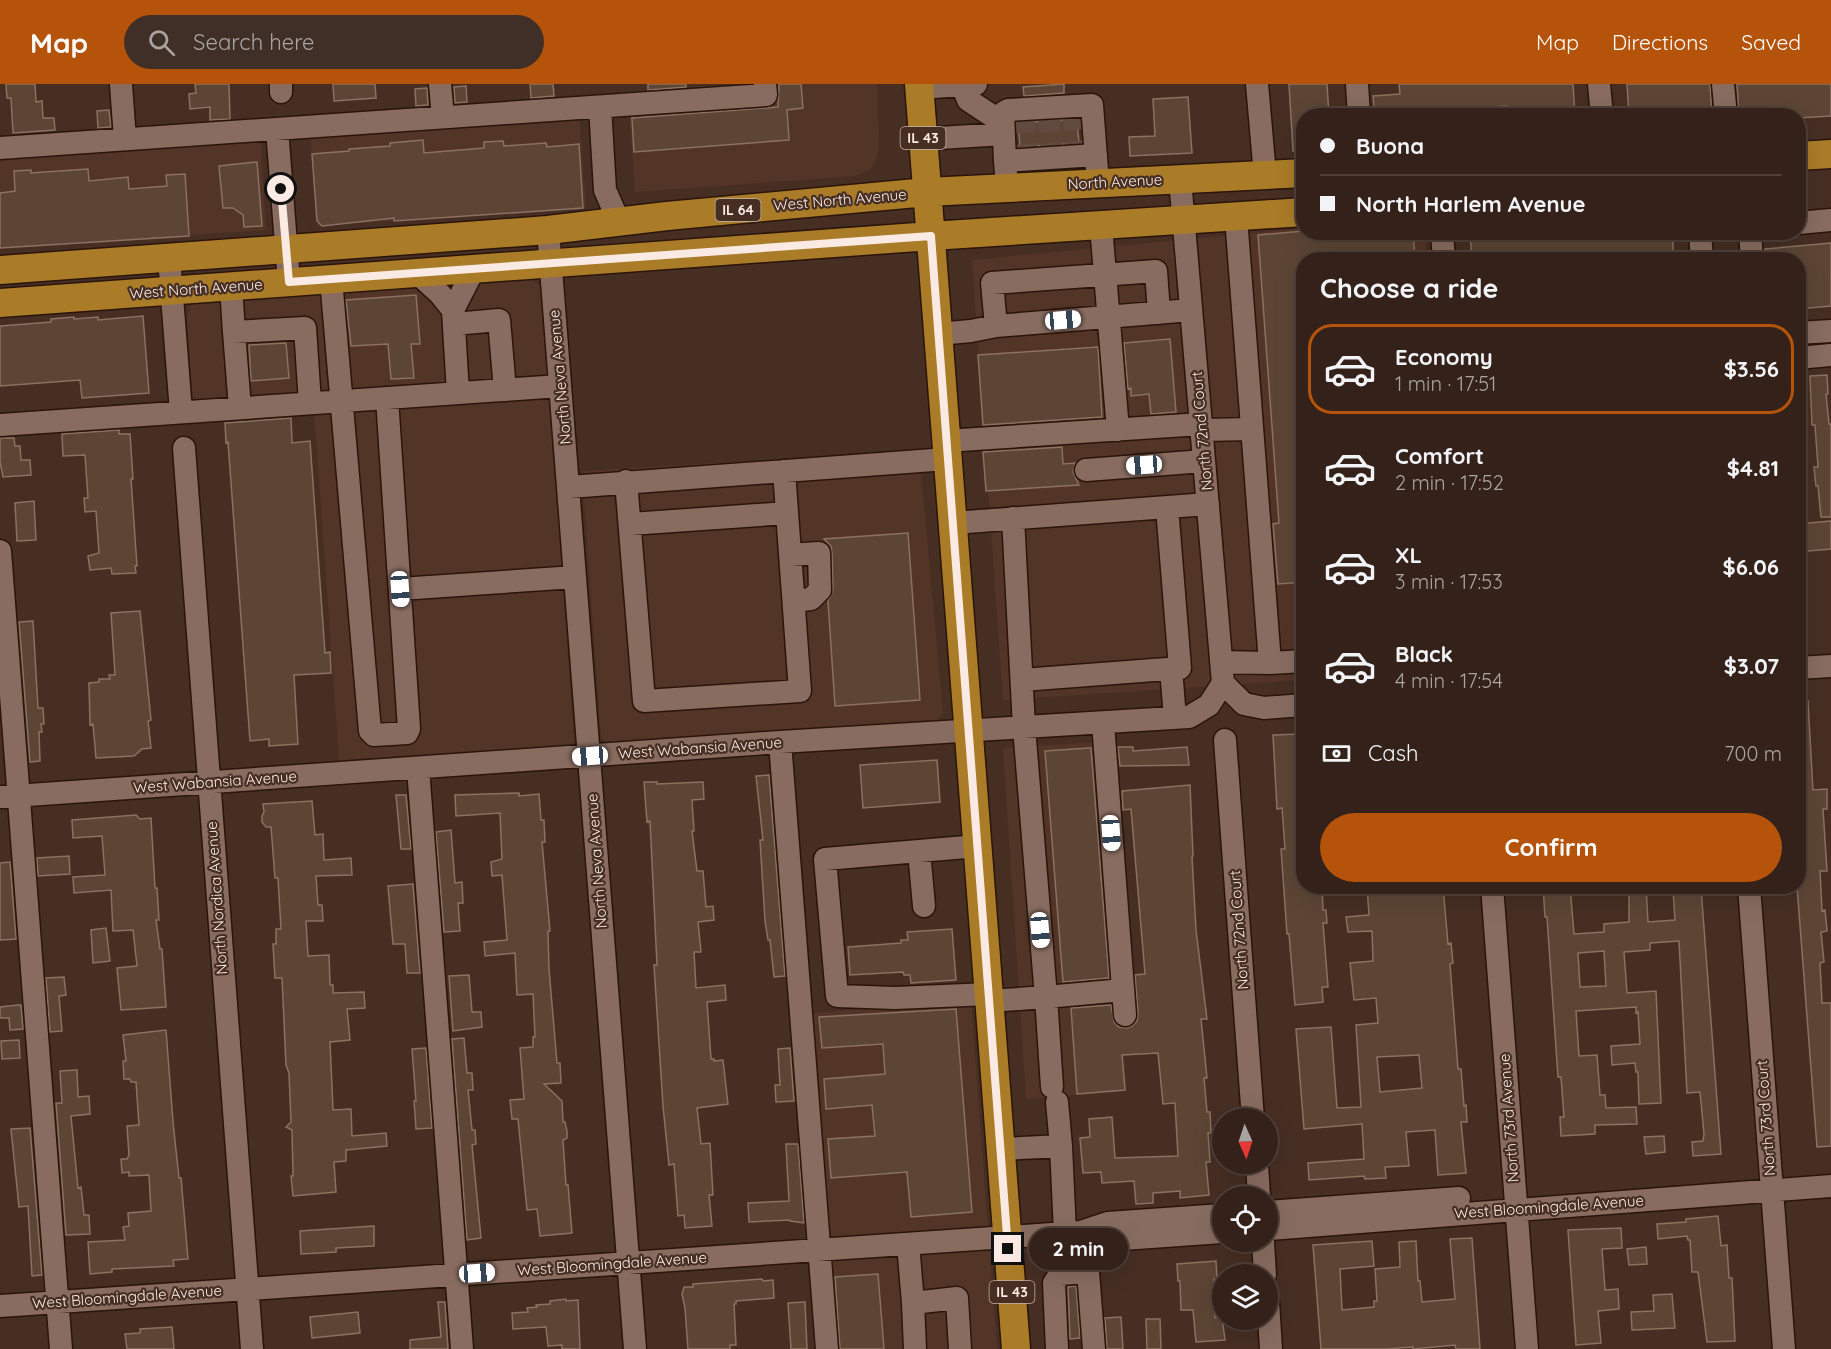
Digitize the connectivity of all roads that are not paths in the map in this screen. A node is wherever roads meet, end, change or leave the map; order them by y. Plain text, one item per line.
1 (121, 84) edge
2 (440, 84) edge
3 (765, 84) edge
4 (1257, 84) edge
5 (1357, 84) edge
6 (1599, 84) edge
7 (1723, 84) edge
8 (969, 85) edge
9 (919, 86) edge
10 (600, 107) junction
11 (1358, 108) edge
12 (1601, 108) edge
13 (1725, 108) edge
14 (443, 117) junction
15 (1003, 128) junction
16 (277, 129) junction
17 (125, 139) junction
18 (923, 139) junction
19 (0, 148) edge
20 (1831, 154) edge
21 (1806, 156) edge
22 (1048, 158) junction
23 (1296, 173) edge
24 (1265, 175) junction
25 (1180, 179) junction
26 (1098, 183) junction
27 (927, 192) junction
28 (1296, 213) edge
29 (1236, 217) junction
30 (1831, 220) edge
31 (1184, 221) junction
32 (1806, 222) edge
33 (606, 223) junction
34 (1101, 226) junction
35 (548, 230) junction
36 (931, 236) junction
37 (286, 249) junction
38 (169, 258) junction
39 (551, 264) junction
40 (474, 269) junction
41 (0, 270) edge
42 (417, 273) junction
43 (1105, 275) junction
44 (331, 279) junction
45 (289, 282) junction
46 (231, 286) junction
47 (172, 291) junction
48 (0, 303) edge
49 (1191, 310) junction
50 (1159, 313) junction
51 (454, 317) junction
52 (1109, 317) junction
53 (996, 326) junction
54 (1831, 331) edge
55 (234, 332) junction
56 (1806, 333) edge
57 (938, 334) junction
58 (1831, 355) edge
59 (1806, 357) edge
60 (560, 386) junction
61 (505, 390) junction
62 (458, 393) junction
63 (309, 398) junction
64 (387, 398) junction
65 (342, 401) junction
66 (239, 403) junction
67 (181, 412) junction
68 (0, 425) edge
69 (1201, 427) junction
70 (1252, 429) junction
71 (1118, 430) junction
72 (184, 448) dead end
73 (947, 450) junction
74 (1204, 461) junction
75 (1086, 470) dead end
76 (784, 471) junction
77 (626, 481) junction
78 (569, 487) junction
79 (1208, 504) junction
80 (1167, 507) junction
81 (787, 513) junction
82 (1013, 518) junction
83 (953, 523) junction
84 (630, 524) junction
85 (0, 551) edge
86 (575, 577) junction
87 (400, 589) junction
88 (1296, 661) edge
89 (1270, 663) junction
90 (1831, 666) edge
91 (1806, 668) edge
92 (1171, 669) junction
93 (1222, 673) junction
94 (1022, 680) junction
95 (1296, 706) edge
96 (1175, 718) junction
97 (1103, 723) junction
98 (1024, 727) junction
99 (969, 730) junction
100 (1226, 740) dead end
101 (780, 742) junction
102 (590, 756) junction
103 (418, 768) junction
104 (208, 782) junction
105 (9, 796) edge
106 (978, 846) junction
107 (919, 851) junction
108 (1493, 894) edge
109 (1750, 894) edge
110 (924, 906) dead end
111 (1123, 990) junction
112 (1046, 997) junction
113 (989, 998) junction
114 (1125, 1015) dead end
115 (1252, 1108) edge
116 (1060, 1146) junction
117 (1001, 1149) junction
118 (1831, 1170) edge
119 (1771, 1182) junction
120 (1831, 1186) edge
121 (1516, 1201) junction
122 (1278, 1212) edge
123 (1212, 1216) edge
124 (1278, 1228) edge
125 (1073, 1233) junction
126 (1212, 1233) edge
127 (1008, 1237) junction
128 (908, 1244) junction
129 (819, 1250) junction
130 (628, 1263) junction
131 (1088, 1272) junction
132 (457, 1275) junction
133 (247, 1289) junction
134 (58, 1302) junction
135 (913, 1303) junction
136 (0, 1306) edge
137 (1270, 1330) edge
138 (61, 1349) edge
139 (252, 1349) edge
140 (462, 1349) edge
141 (635, 1349) edge
142 (827, 1349) edge
143 (915, 1349) edge
144 (960, 1349) edge
145 (1016, 1349) edge
146 (1057, 1349) edge
147 (1094, 1349) edge
148 (1271, 1349) edge
149 (1527, 1349) edge
150 (1784, 1349) edge

1 - 17 street
2 - 14 street
3 - 10 street
4 - 24 street
5 - 11 street
6 - 12 street
7 - 13 street
8 - 9 street
8 - 15 street
9 - 18 main road, IL 43
10 - 14 street
10 - 33 street
14 - 16 street
15 - 18 street
15 - 22 street
15 - 22 street
16 - 17 street
16 - 37 street
17 - 19 street
18 - 27 main road, IL 43
20 - 21 main road
22 - 26 main road, North Avenue / IL 64
22 - 26 street
22 - 27 main road, North Avenue / IL 64
23 - 24 main road, North Avenue / IL 64
24 - 25 main road, North Avenue / IL 64
25 - 26 main road, North Avenue / IL 64
25 - 31 street, North 72nd Court
27 - 33 main road, West North Avenue / IL 64
27 - 36 main road, IL 43
28 - 29 main road
29 - 31 main road
29 - 70 street
30 - 32 street
31 - 34 main road
31 - 49 street, North 72nd Court
33 - 35 main road, West North Avenue / IL 64
34 - 36 main road
34 - 43 street
35 - 37 main road, West North Avenue / IL 64
35 - 39 street, North Neva Avenue
36 - 39 main road, West North Avenue
36 - 57 main road, IL 43
37 - 38 main road, West North Avenue / IL 64
37 - 45 street
38 - 41 main road, West North Avenue / IL 64
38 - 47 street
39 - 40 main road, West North Avenue
39 - 60 street, North Neva Avenue
40 - 42 main road, West North Avenue
40 - 51 street
42 - 44 main road, West North Avenue
42 - 51 street
43 - 50 street
43 - 52 street
43 - 53 street
44 - 45 main road, West North Avenue
44 - 65 street
45 - 46 main road, West North Avenue
46 - 47 main road, West North Avenue
46 - 55 street
47 - 48 main road, West North Avenue
47 - 67 street
49 - 50 street
49 - 69 street, North 72nd Court
50 - 52 street
51 - 61 street
51 - 62 street
52 - 53 street
52 - 71 street
53 - 57 street
54 - 56 street
55 - 63 street
55 - 66 street
57 - 73 main road, IL 43
58 - 59 street
60 - 61 street
60 - 78 street, North Neva Avenue
61 - 62 street
62 - 64 street
63 - 65 street
63 - 66 street
64 - 65 street
64 - 87 street
65 - 87 street
66 - 67 street
67 - 68 street
69 - 70 street
69 - 71 street
69 - 74 street, North 72nd Court
70 - 89 street
71 - 73 street
72 - 104 street, North Nordica Avenue
73 - 76 street
73 - 83 main road, IL 43
74 - 75 street
74 - 79 street, North 72nd Court
76 - 77 street
76 - 81 street
77 - 78 street
77 - 84 street
78 - 86 street, North Neva Avenue
79 - 80 street
79 - 93 street, North 72nd Court
80 - 82 street
80 - 92 street
81 - 84 street
81 - 84 street
82 - 83 street
82 - 94 street
83 - 99 main road, IL 43
85 - 105 street
86 - 87 street
86 - 102 street, North Neva Avenue
88 - 89 street
89 - 93 street
90 - 91 street
92 - 94 street
92 - 96 street
93 - 95 street
93 - 96 street, West Wabansia Avenue
94 - 98 street
96 - 97 street, West Wabansia Avenue
97 - 98 street, West Wabansia Avenue
97 - 111 street
98 - 99 street, West Wabansia Avenue
98 - 112 street
99 - 101 street, West Wabansia Avenue
99 - 106 main road, IL 43
100 - 115 street, North 72nd Court
101 - 102 street, West Wabansia Avenue
101 - 129 street
102 - 103 street, West Wabansia Avenue
102 - 130 street, North Neva Avenue
103 - 104 street, West Wabansia Avenue
103 - 132 street
104 - 105 street, West Wabansia Avenue
104 - 133 street, North Nordica Avenue
105 - 134 street
106 - 107 street
106 - 113 main road, IL 43
107 - 110 street
107 - 113 street
108 - 121 street, North 73rd Avenue
109 - 119 street, North 73rd Court
111 - 112 street
111 - 114 street
112 - 113 street
112 - 116 street
113 - 117 main road, IL 43
116 - 117 street
116 - 125 street
117 - 127 main road, IL 43
118 - 119 street, West Bloomingdale Avenue
119 - 120 street, West Bloomingdale Avenue
119 - 121 street, West Bloomingdale Avenue
119 - 150 street, North 73rd Court
121 - 122 street, West Bloomingdale Avenue
121 - 124 street, West Bloomingdale Avenue
121 - 149 street, North 73rd Avenue
123 - 125 street, West Bloomingdale Avenue
125 - 126 street, West Bloomingdale Avenue
125 - 127 street, West Bloomingdale Avenue
125 - 131 street
127 - 128 street, West Bloomingdale Avenue
127 - 145 main road, IL 43
128 - 129 street, West Bloomingdale Avenue
128 - 135 street
129 - 130 street, West Bloomingdale Avenue
129 - 142 street
130 - 132 street, West Bloomingdale Avenue
130 - 141 street, North Neva Avenue
131 - 146 street
131 - 147 street
132 - 133 street, West Bloomingdale Avenue
132 - 140 street
133 - 134 street, West Bloomingdale Avenue
133 - 139 street, North Nordica Avenue
134 - 136 street, West Bloomingdale Avenue
134 - 138 street
135 - 143 street
135 - 144 street
137 - 148 street

